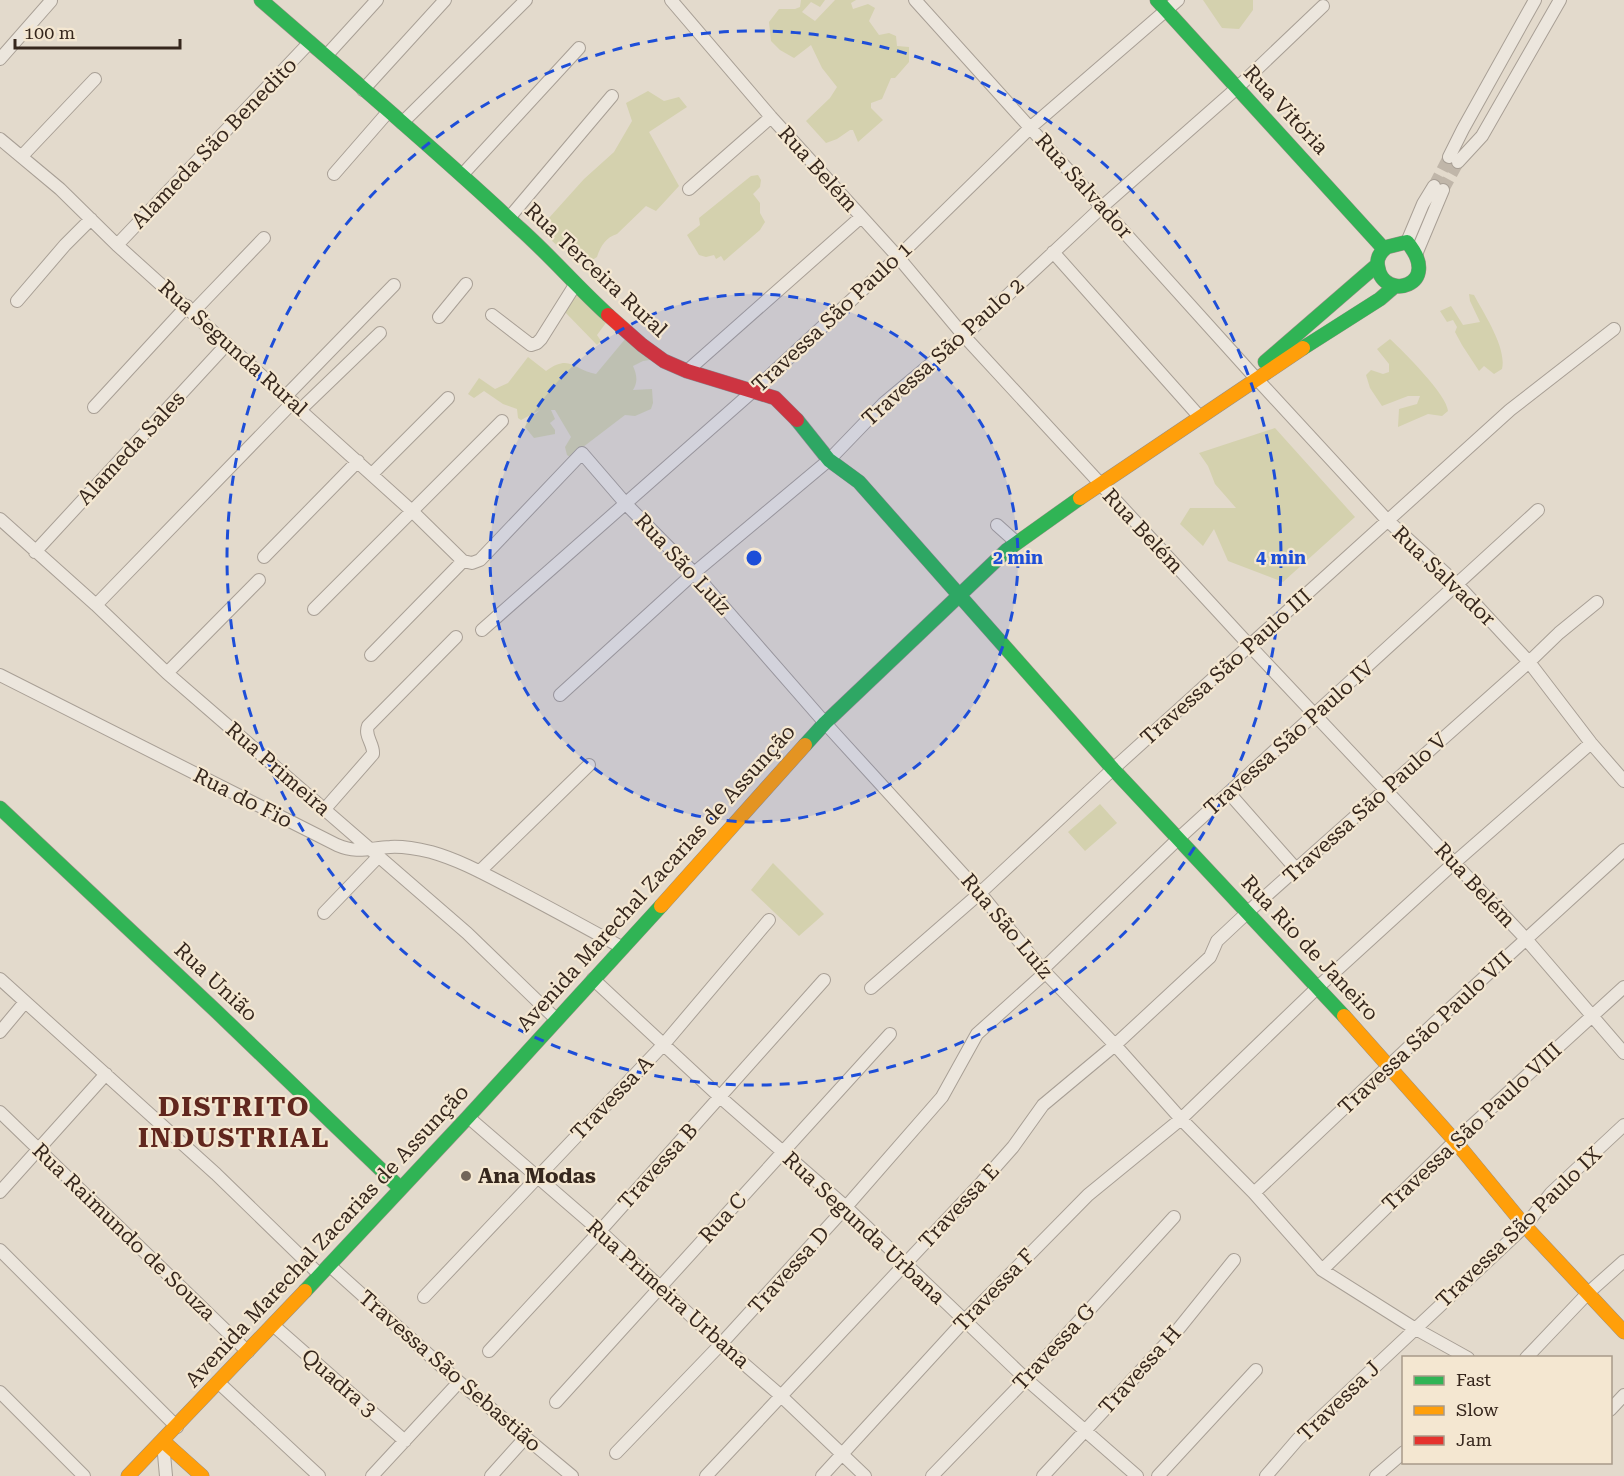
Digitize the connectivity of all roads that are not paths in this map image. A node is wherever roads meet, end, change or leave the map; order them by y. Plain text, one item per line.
1 (51, 0) edge
2 (261, 0) edge
3 (377, 0) edge
4 (445, 0) edge
5 (526, 0) edge
6 (671, 0) edge
7 (915, 0) edge
8 (1178, 0) edge
9 (1535, 0) edge
10 (1560, 0) edge
11 (1162, 5) edge
12 (1323, 6) dead end
13 (310, 42) junction
14 (579, 48) dead end
15 (326, 56) junction
16 (0, 59) edge
17 (95, 79) dead end
18 (1237, 88) junction
19 (363, 90) junction
20 (612, 96) dead end
21 (388, 112) junction
22 (771, 117) junction
23 (402, 123) junction
24 (1031, 127) junction
25 (1462, 129) junction
26 (1482, 136) junction
27 (0, 139) edge
28 (22, 156) junction
29 (334, 174) dead end
30 (462, 175) junction
31 (689, 189) dead end
32 (1103, 207) junction
33 (861, 217) junction
34 (509, 218) junction
35 (91, 219) junction
36 (264, 238) dead end
37 (1407, 242) junction
38 (117, 244) junction
39 (1384, 249) junction
40 (1053, 252) junction
41 (1417, 252) junction
42 (898, 257) junction
43 (1377, 265) junction
44 (466, 284) dead end
45 (393, 285) dead end
46 (575, 285) junction
47 (1395, 286) junction
48 (17, 301) dead end
49 (190, 309) junction
50 (492, 315) dead end
51 (439, 317) dead end
52 (1614, 329) dead end
53 (380, 333) dead end
54 (964, 336) junction
55 (227, 344) junction
56 (687, 372) junction
57 (1254, 376) junction
58 (752, 392) junction
59 (448, 398) dead end
60 (293, 403) junction
61 (94, 407) dead end
62 (1198, 415) junction
63 (502, 421) dead end
64 (829, 460) junction
65 (358, 461) junction
66 (372, 474) junction
67 (1099, 483) junction
68 (626, 504) junction
69 (1538, 510) dead end
70 (413, 512) junction
71 (0, 519) edge
72 (1387, 520) junction
73 (997, 525) dead end
74 (1016, 542) junction
75 (35, 552) junction
76 (264, 557) dead end
77 (463, 561) junction
78 (694, 573) junction
79 (259, 580) dead end
80 (1456, 583) junction
81 (960, 597) junction
82 (1597, 602) dead end
83 (96, 605) junction
84 (314, 609) dead end
85 (482, 630) dead end
86 (456, 637) dead end
87 (1250, 646) junction
88 (371, 655) dead end
89 (1529, 662) junction
90 (167, 673) junction
91 (0, 675) edge
92 (561, 695) dead end
93 (1316, 715) junction
94 (825, 723) junction
95 (1591, 743) junction
96 (589, 765) dead end
97 (1113, 769) junction
98 (1624, 781) edge
99 (1384, 790) junction
100 (1229, 793) junction
101 (0, 808) edge
102 (324, 810) junction
103 (1178, 839) junction
104 (1624, 850) edge
105 (375, 853) junction
106 (1454, 863) junction
107 (1296, 868) junction
108 (480, 871) junction
109 (980, 892) junction
110 (1249, 912) junction
111 (324, 913) dead end
112 (769, 920) dead end
113 (1526, 939) junction
114 (623, 948) junction
115 (1044, 971) junction
116 (0, 979) edge
117 (594, 979) junction
118 (824, 980) dead end
119 (1318, 987) junction
120 (1624, 987) edge
121 (871, 988) dead end
122 (25, 1002) junction
123 (1592, 1016) junction
124 (556, 1019) junction
125 (0, 1032) edge
126 (890, 1034) dead end
127 (664, 1044) junction
128 (1115, 1045) junction
129 (1624, 1053) edge
130 (1389, 1067) junction
131 (106, 1074) junction
132 (720, 1097) junction
133 (0, 1113) edge
134 (468, 1117) junction
135 (1181, 1119) junction
136 (1624, 1125) edge
137 (1455, 1141) junction
138 (38, 1151) junction
139 (782, 1152) junction
140 (536, 1177) junction
141 (400, 1188) junction
142 (0, 1192) edge
143 (1254, 1193) junction
144 (846, 1207) junction
145 (1174, 1217) dead end
146 (1525, 1226) junction
147 (600, 1231) junction
148 (0, 1250) edge
149 (1234, 1260) dead end
150 (1624, 1261) edge
151 (905, 1264) junction
152 (325, 1270) junction
153 (1322, 1270) junction
154 (660, 1288) junction
155 (1588, 1293) junction
156 (424, 1297) dead end
157 (964, 1321) junction
158 (273, 1324) junction
159 (1414, 1328) junction
160 (1624, 1332) edge
161 (721, 1344) junction
162 (489, 1351) dead end
163 (248, 1352) junction
164 (1464, 1356) edge
165 (1528, 1356) edge
166 (1257, 1370) dead end
167 (1026, 1379) junction
168 (459, 1382) junction
169 (219, 1383) junction
170 (0, 1392) edge
171 (780, 1395) junction
172 (1624, 1395) edge
173 (556, 1402) dead end
174 (1612, 1409) edge
175 (177, 1427) junction
176 (1085, 1430) junction
177 (526, 1437) junction
178 (405, 1441) junction
179 (163, 1442) junction
180 (616, 1453) dead end
181 (1402, 1454) edge
182 (841, 1455) junction
183 (84, 1476) edge
184 (128, 1476) edge
185 (166, 1476) edge
186 (202, 1476) edge
187 (319, 1476) edge
188 (372, 1476) edge
189 (491, 1476) edge
190 (572, 1476) edge
191 (706, 1476) edge
192 (822, 1476) edge
193 (865, 1476) edge
194 (932, 1476) edge
195 (1043, 1476) edge
196 (1137, 1476) edge
197 (1158, 1476) edge
198 (1266, 1476) edge
199 (1376, 1476) edge

1 - 16 street
2 - 13 street, Rua Terceira Rural
3 - 15 street
4 - 19 street
5 - 23 street
6 - 22 street, Rua Belém
7 - 24 street, Rua Salvador
8 - 11 street, Travessa São Paulo 1
9 - 25 street
10 - 26 street
11 - 18 street, Rua Vitória
11 - 24 street, Travessa São Paulo 1
12 - 18 street, Travessa São Paulo 2
13 - 15 street, Rua Terceira Rural
13 - 38 street, Alameda São Benedito
14 - 30 street
15 - 19 street, Rua Terceira Rural
17 - 28 street
18 - 32 street, Travessa São Paulo 2
18 - 39 street, Rua Vitória
19 - 21 street, Rua Terceira Rural
20 - 34 street
21 - 23 street, Rua Terceira Rural
21 - 29 street
22 - 31 street
22 - 33 street, Rua Belém
23 - 30 street, Rua Terceira Rural
24 - 32 street, Rua Salvador
24 - 42 street, Travessa São Paulo 1
25 - 26 street
25 - 26 street
27 - 28 street, Rua Segunda Rural
28 - 35 street, Rua Segunda Rural
30 - 34 street, Rua Terceira Rural
32 - 40 street, Travessa São Paulo 2
32 - 57 street, Rua Salvador
33 - 42 street, Rua Belém
33 - 56 street
34 - 46 street, Rua Terceira Rural
35 - 38 street, Rua Segunda Rural
35 - 48 street
36 - 49 street
37 - 39 street
37 - 41 street
37 - 41 street
38 - 49 street, Rua Segunda Rural
39 - 43 street
40 - 54 street, Travessa São Paulo 2
40 - 62 street
41 - 47 street
42 - 54 street, Rua Belém
42 - 58 street, Travessa São Paulo 1
43 - 47 street
43 - 57 street, Avenida Marechal Zacarias de Assunção
44 - 51 street
45 - 60 street
46 - 50 street
46 - 56 street, Rua Terceira Rural
47 - 57 street, Avenida Marechal Zacarias de Assunção
49 - 55 street, Rua Segunda Rural
49 - 61 street
52 - 72 street, Travessa São Paulo III
53 - 60 street
54 - 64 street, Travessa São Paulo 2
54 - 67 street, Rua Belém
55 - 60 street, Rua Segunda Rural
55 - 75 street, Alameda Sales
56 - 58 street, Rua Terceira Rural
57 - 62 street, Avenida Marechal Zacarias de Assunção
57 - 72 street, Rua Salvador
58 - 64 street, Rua Terceira Rural
58 - 68 street, Travessa São Paulo 1
59 - 66 street
60 - 65 street, Rua Segunda Rural
60 - 83 street
62 - 67 street, Avenida Marechal Zacarias de Assunção
63 - 70 street
64 - 78 street, Travessa São Paulo 2
64 - 81 street, Rua Terceira Rural
65 - 66 street, Rua Segunda Rural
65 - 76 street
66 - 70 street, Rua Segunda Rural
67 - 74 street, Avenida Marechal Zacarias de Assunção
67 - 87 street, Rua Belém
68 - 77 street, Rua São Luíz
68 - 78 street, Rua São Luíz
68 - 85 street, Travessa São Paulo 1
69 - 80 street, Travessa São Paulo IV
70 - 77 street, Rua Segunda Rural
70 - 84 street
71 - 75 street, Rua Primeira
72 - 80 street, Rua Salvador
72 - 87 street, Travessa São Paulo III
73 - 74 street
74 - 81 street, Avenida Marechal Zacarias de Assunção
75 - 83 street, Rua Primeira
77 - 88 street
78 - 92 street, Travessa São Paulo 2
78 - 94 street, Rua São Luíz
79 - 90 street
80 - 89 street, Rua Salvador
80 - 93 street, Travessa São Paulo IV
81 - 94 street, Avenida Marechal Zacarias de Assunção
81 - 97 street, Rua Rio de Janeiro
82 - 89 street, Travessa São Paulo V
83 - 90 street, Rua Primeira
86 - 102 street
87 - 93 street, Rua Belém
87 - 97 street, Travessa São Paulo III
89 - 95 street, Rua Salvador
89 - 99 street, Travessa São Paulo V
90 - 102 street, Rua Primeira
91 - 105 street, Rua do Fio
93 - 99 street, Rua Belém
93 - 100 street, Travessa São Paulo IV
94 - 109 street, Rua São Luíz
94 - 114 street, Avenida Marechal Zacarias de Assunção
95 - 98 street, Rua Salvador
95 - 106 street, Travessa F
96 - 108 street
97 - 103 street, Rua Rio de Janeiro
97 - 109 street, Travessa São Paulo III
99 - 106 street, Rua Belém
99 - 107 street, Travessa São Paulo V
100 - 103 street, Travessa São Paulo IV
100 - 107 street
101 - 141 street, Rua União
102 - 105 street, Rua Primeira
103 - 110 street, Rua Rio de Janeiro
103 - 115 street, Travessa São Paulo IV
104 - 113 street, Travessa São Paulo VII
105 - 108 street, Rua do Fio
105 - 111 street
105 - 124 street, Rua Primeira
106 - 113 street, Rua Belém
106 - 119 street, Travessa F
107 - 110 street, Travessa São Paulo V
108 - 114 street, Rua do Fio
109 - 115 street, Rua São Luíz
109 - 121 street, Travessa São Paulo III
110 - 119 street, Rua Rio de Janeiro
110 - 128 street, Travessa São Paulo V
112 - 127 street, Travessa A
113 - 123 street, Rua Belém
113 - 130 street, Travessa São Paulo VII
114 - 117 street, Avenida Marechal Zacarias de Assunção
115 - 128 street, Rua São Luíz
115 - 144 street, Travessa D
116 - 122 street, Travessa São Sebastião
117 - 124 street, Avenida Marechal Zacarias de Assunção
117 - 127 street, Rua Segunda Urbana
118 - 132 street, Travessa B
119 - 130 street, Rua Rio de Janeiro
119 - 135 street, Travessa F
120 - 123 street, Travessa São Paulo VIII
122 - 125 street
122 - 131 street, Travessa São Sebastião
123 - 129 street, Rua Belém
123 - 137 street, Travessa São Paulo VIII
124 - 134 street, Avenida Marechal Zacarias de Assunção
126 - 139 street, Rua C
127 - 132 street, Rua Segunda Urbana
127 - 140 street, Travessa A
128 - 135 street, Rua São Luíz
128 - 151 street, Travessa E
130 - 137 street, Rua Rio de Janeiro
130 - 143 street, Travessa São Paulo VII
131 - 138 street
131 - 152 street, Travessa São Sebastião
132 - 139 street, Rua Segunda Urbana
132 - 147 street, Travessa B
133 - 138 street, Rua Raimundo de Souza
134 - 140 street, Rua Primeira Urbana
134 - 141 street, Avenida Marechal Zacarias de Assunção
135 - 143 street, Rua São Luíz
135 - 157 street, Travessa F
136 - 146 street, Travessa São Paulo IX
137 - 146 street, Rua Rio de Janeiro
137 - 153 street, Travessa São Paulo VIII
138 - 142 street
138 - 163 street, Rua Raimundo de Souza
139 - 144 street, Rua Segunda Urbana
139 - 154 street, Rua C
140 - 147 street, Rua Primeira Urbana
140 - 156 street, Travessa A
141 - 152 street, Avenida Marechal Zacarias de Assunção
143 - 153 street, Rua São Luíz
144 - 151 street, Rua Segunda Urbana
144 - 161 street, Travessa D
145 - 167 street, Travessa G
146 - 155 street, Rua Rio de Janeiro
146 - 159 street, Travessa São Paulo IX
147 - 154 street, Rua Primeira Urbana
147 - 162 street, Travessa B
148 - 175 street
149 - 176 street, Travessa H
150 - 155 street
151 - 157 street, Rua Segunda Urbana
151 - 171 street, Travessa E
152 - 158 street, Avenida Marechal Zacarias de Assunção
152 - 168 street, Travessa São Sebastião
153 - 159 street, Rua São Luíz
154 - 161 street, Rua Primeira Urbana
154 - 173 street, Rua C
155 - 160 street, Rua Rio de Janeiro
155 - 165 street
157 - 167 street, Rua Segunda Urbana
157 - 182 street, Travessa F
158 - 163 street, Avenida Marechal Zacarias de Assunção
158 - 178 street, Quadra 3
159 - 164 street, Rua São Luíz
159 - 198 street, Travessa J
161 - 171 street, Rua Primeira Urbana
161 - 180 street, Travessa D
163 - 169 street, Avenida Marechal Zacarias de Assunção
166 - 197 street
167 - 176 street, Rua Segunda Urbana
167 - 194 street, Travessa G
168 - 177 street, Travessa São Sebastião
168 - 178 street
169 - 175 street, Avenida Marechal Zacarias de Assunção
169 - 187 street
170 - 183 street
171 - 182 street, Rua Primeira Urbana
171 - 191 street, Travessa E
172 - 174 street
175 - 179 street, Avenida Marechal Zacarias de Assunção
176 - 195 street, Travessa H
176 - 196 street, Rua Segunda Urbana
177 - 189 street
177 - 190 street, Travessa São Sebastião
178 - 188 street
179 - 184 street, Avenida Marechal Zacarias de Assunção
179 - 185 street
179 - 186 street
181 - 199 street
182 - 192 street, Travessa F
182 - 193 street, Rua Primeira Urbana

